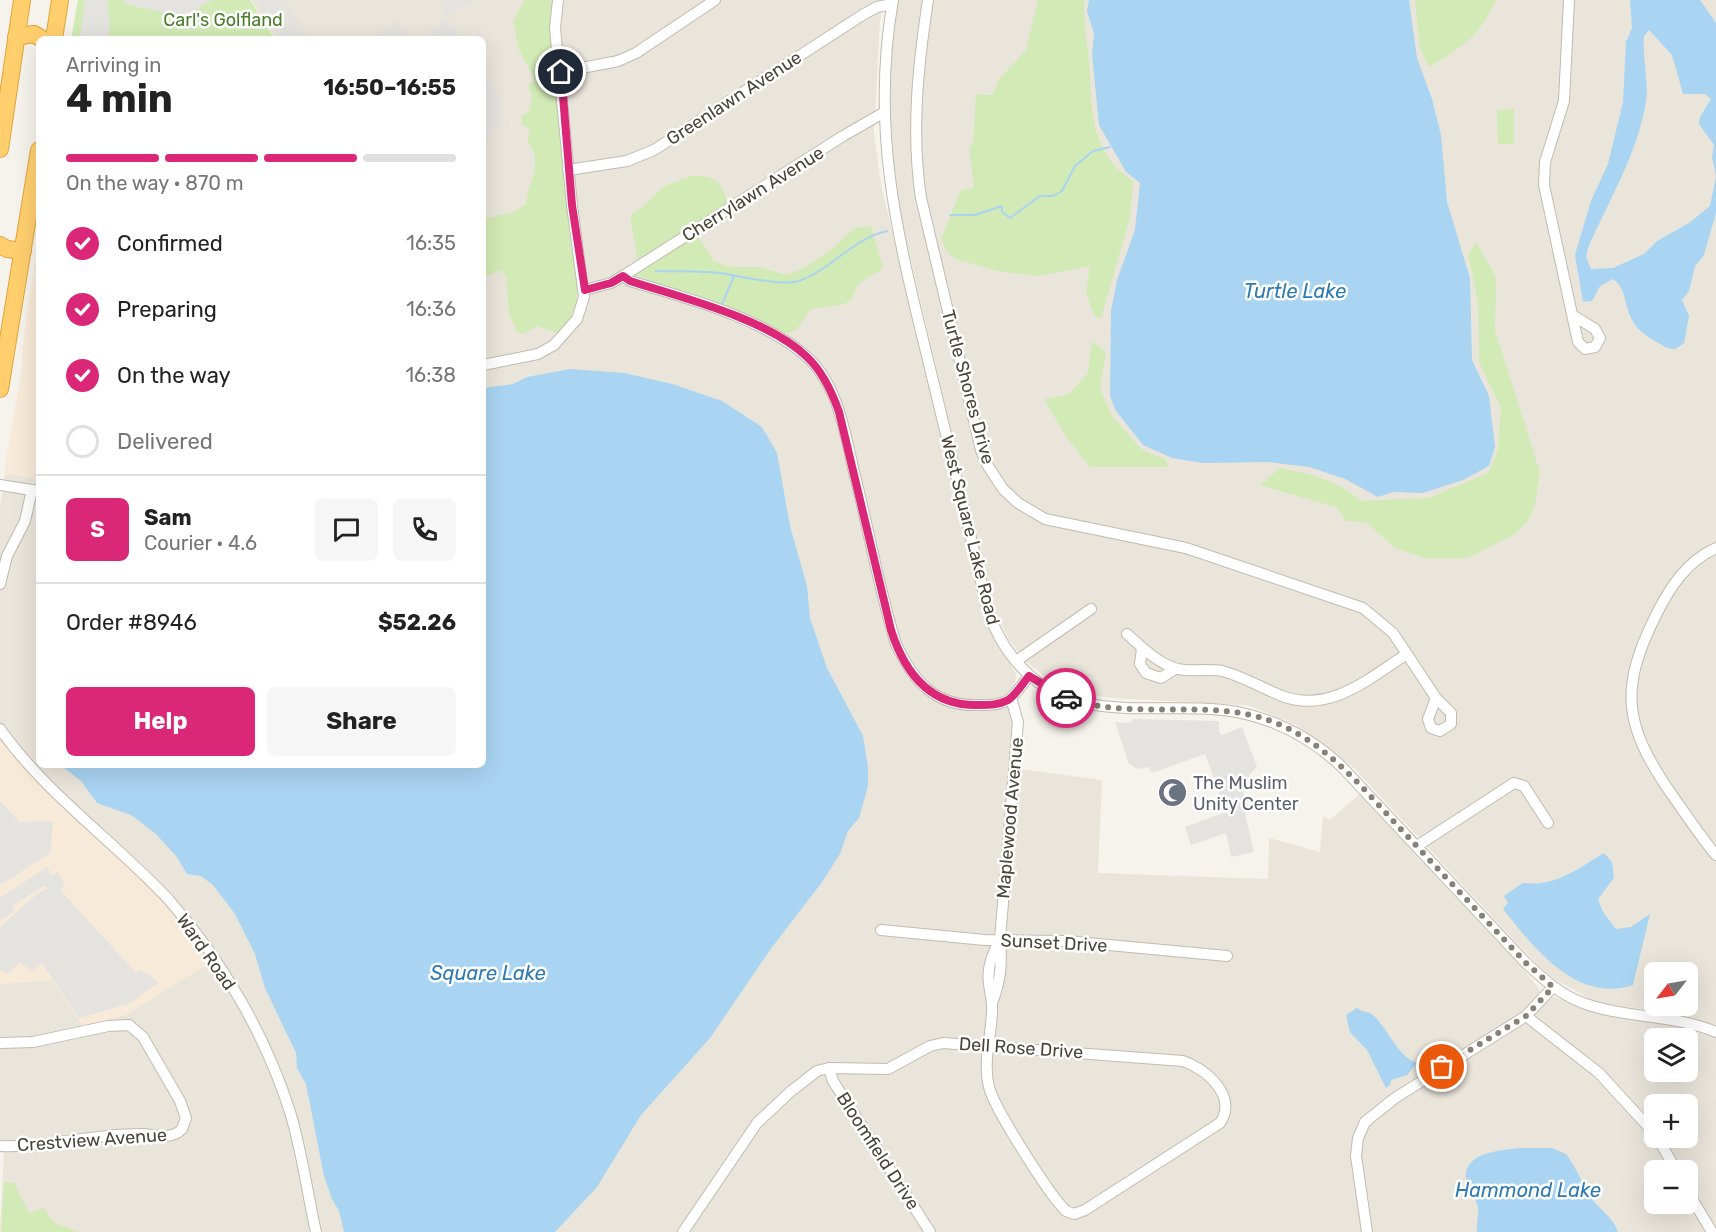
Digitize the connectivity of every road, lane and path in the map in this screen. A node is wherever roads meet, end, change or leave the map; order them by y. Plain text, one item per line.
1 (22, 0) edge
2 (60, 0) edge
3 (558, 0) edge
4 (716, 0) edge
5 (928, 0) edge
6 (1569, 0) edge
7 (892, 2) edge
8 (37, 36) edge
9 (54, 36) edge
10 (16, 37) junction
11 (561, 72) junction
12 (883, 113) junction
13 (0, 149) edge
14 (36, 169) edge
15 (568, 170) junction
16 (0, 245) edge
17 (23, 251) junction
18 (623, 276) junction
19 (585, 290) junction
20 (1574, 316) dead end
21 (5, 324) edge
22 (486, 364) edge
23 (0, 389) edge
24 (0, 485) edge
25 (36, 491) edge
26 (1716, 548) edge
27 (0, 584) edge
28 (1091, 609) dead end
29 (1127, 634) dead end
30 (1143, 648) junction
31 (1407, 654) junction
32 (1016, 661) junction
33 (1174, 669) junction
34 (1029, 676) junction
35 (1011, 698) junction
36 (1436, 698) dead end
37 (0, 729) edge
38 (1548, 823) dead end
39 (1417, 846) junction
40 (1716, 855) edge
41 (881, 930) dead end
42 (1000, 939) junction
43 (1227, 957) dead end
44 (1553, 987) junction
45 (1526, 1016) junction
46 (1716, 1032) edge
47 (0, 1043) edge
48 (989, 1045) junction
49 (829, 1068) junction
50 (1644, 1122) edge
51 (0, 1146) edge
52 (1698, 1209) edge
53 (1070, 1213) joint
54 (316, 1232) edge
55 (683, 1232) edge
56 (930, 1232) edge
57 (1367, 1232) edge
58 (1712, 1232) edge

1 - 10 highway
2 - 9 highway
3 - 11 street
4 - 11 street
5 - 31 street, Turtle Shores Drive
6 - 20 street
7 - 12 street, West Square Lake Road
7 - 15 street, Greenlawn Avenue
8 - 10 highway
10 - 13 highway
11 - 15 street
12 - 18 street, Cherrylawn Avenue
12 - 32 street, West Square Lake Road
14 - 17 highway
15 - 19 street
16 - 17 highway
17 - 21 highway
18 - 19 street, Cherrylawn Avenue
18 - 35 street
19 - 22 street
21 - 23 highway
24 - 25 street
25 - 27 street
26 - 40 street
28 - 32 street
29 - 30 street
30 - 33 street
30 - 33 street
31 - 33 street
31 - 36 street, Turtle Shores Drive
32 - 34 street, West Square Lake Road
34 - 35 street
34 - 39 street, West Square Lake Road
35 - 42 street, Maplewood Avenue
37 - 54 street, Ward Road
38 - 39 street
39 - 44 street, West Square Lake Road
41 - 42 street, Sunset Drive
42 - 43 street, Sunset Drive
42 - 48 street, Maplewood Avenue
44 - 45 street
44 - 46 street, West Square Lake Road
45 - 50 street
45 - 57 street
47 - 51 street, Crestview Avenue
48 - 49 street, Dell Rose Drive
48 - 53 street, Maplewood Avenue
48 - 53 street, Dell Rose Drive
49 - 55 street
49 - 56 street, Bloomfield Drive
52 - 58 street

